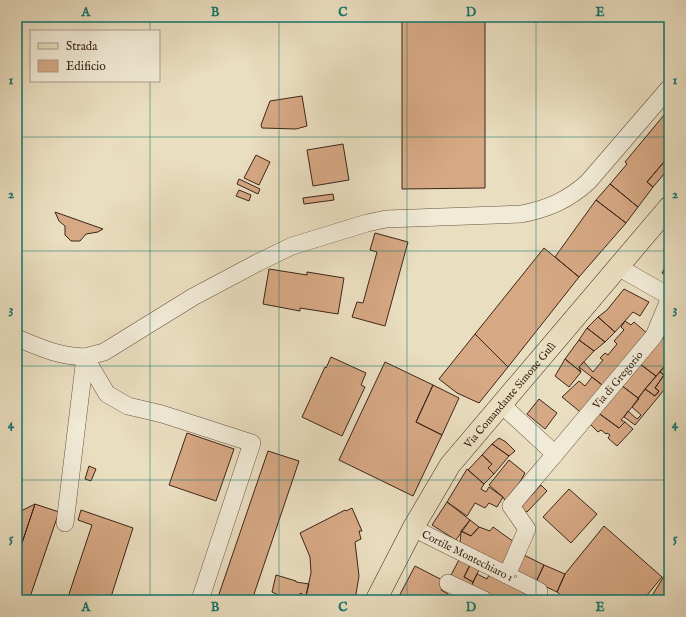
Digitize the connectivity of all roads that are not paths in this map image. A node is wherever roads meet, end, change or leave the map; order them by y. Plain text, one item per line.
1 (669, 88) edge
2 (669, 207) edge
3 (618, 268) junction
4 (669, 296) edge
5 (669, 300) edge
6 (17, 338) edge
7 (85, 357) junction
8 (502, 405) junction
9 (556, 454) junction
10 (65, 523) dead end
11 (413, 528) junction
12 (507, 575) junction
13 (448, 583) dead end
14 (200, 600) edge
15 (376, 600) edge
16 (484, 600) edge
17 (535, 600) edge

1 - 7 street
2 - 3 main road, Via Comandante Simone Gulì
3 - 4 street
3 - 8 main road, Via Comandante Simone Gulì
5 - 9 street, Via di Gregorio
6 - 7 street
7 - 10 street
7 - 14 street
8 - 9 street
8 - 11 main road, Via Comandante Simone Gulì
9 - 12 street, Via di Gregorio
11 - 12 street, Cortile Montechiaro 1°
11 - 15 main road, Via Comandante Simone Gulì
12 - 17 street, Cortile Montechiaro 1°
13 - 16 street

